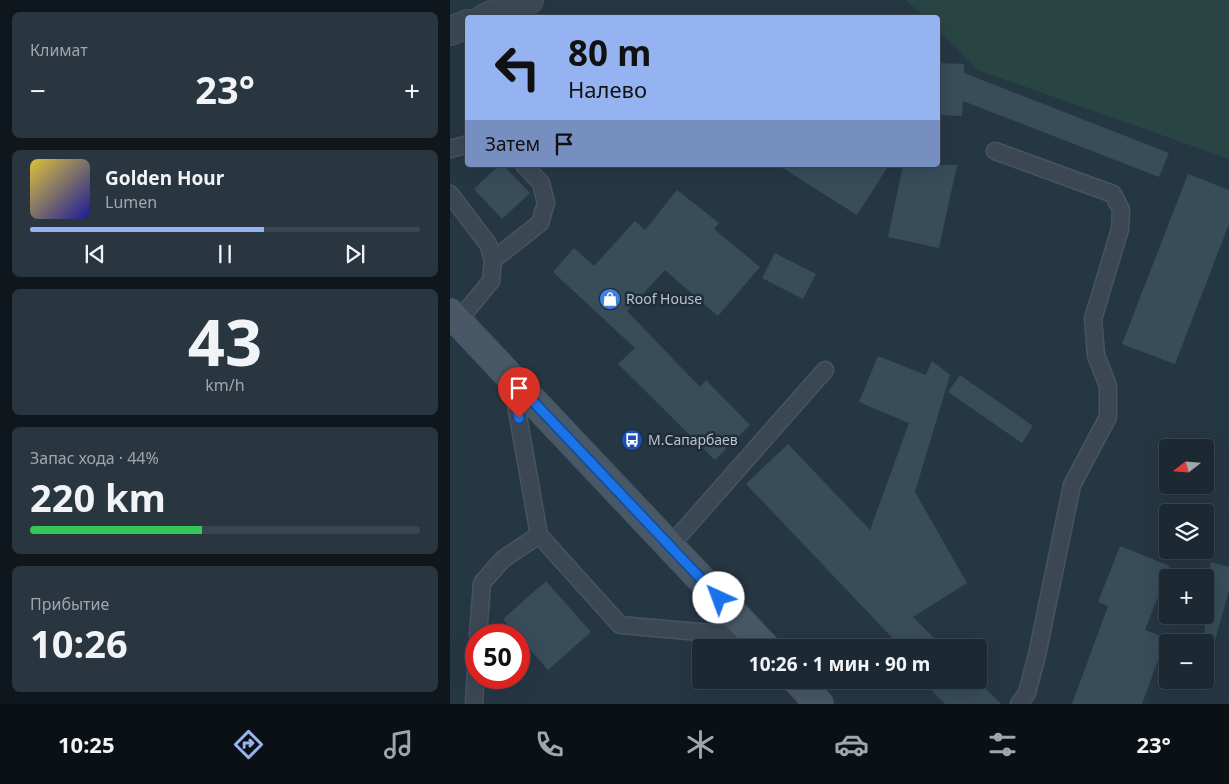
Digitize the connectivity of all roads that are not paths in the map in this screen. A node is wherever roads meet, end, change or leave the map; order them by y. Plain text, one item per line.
1 (529, 0) edge
2 (492, 15) edge
3 (465, 25) edge
4 (450, 31) edge
5 (465, 145) edge
6 (450, 149) edge
7 (995, 151) dead end
8 (526, 167) edge
9 (450, 194) edge
10 (493, 260) junction
11 (454, 317) edge
12 (825, 370) dead end
13 (512, 379) junction
14 (539, 535) junction
15 (670, 546) junction
16 (479, 624) edge
17 (736, 639) edge
18 (758, 639) edge
19 (475, 689) edge
20 (805, 689) edge
21 (474, 704) edge
22 (819, 704) edge
23 (1019, 704) edge

1 - 2 street
3 - 4 street
5 - 6 lane
7 - 23 lane
8 - 10 lane
9 - 10 lane
10 - 11 lane
11 - 13 main road
12 - 15 lane
13 - 14 lane
13 - 15 main road
14 - 16 lane
14 - 17 lane
15 - 18 main road
19 - 21 lane
20 - 22 main road

